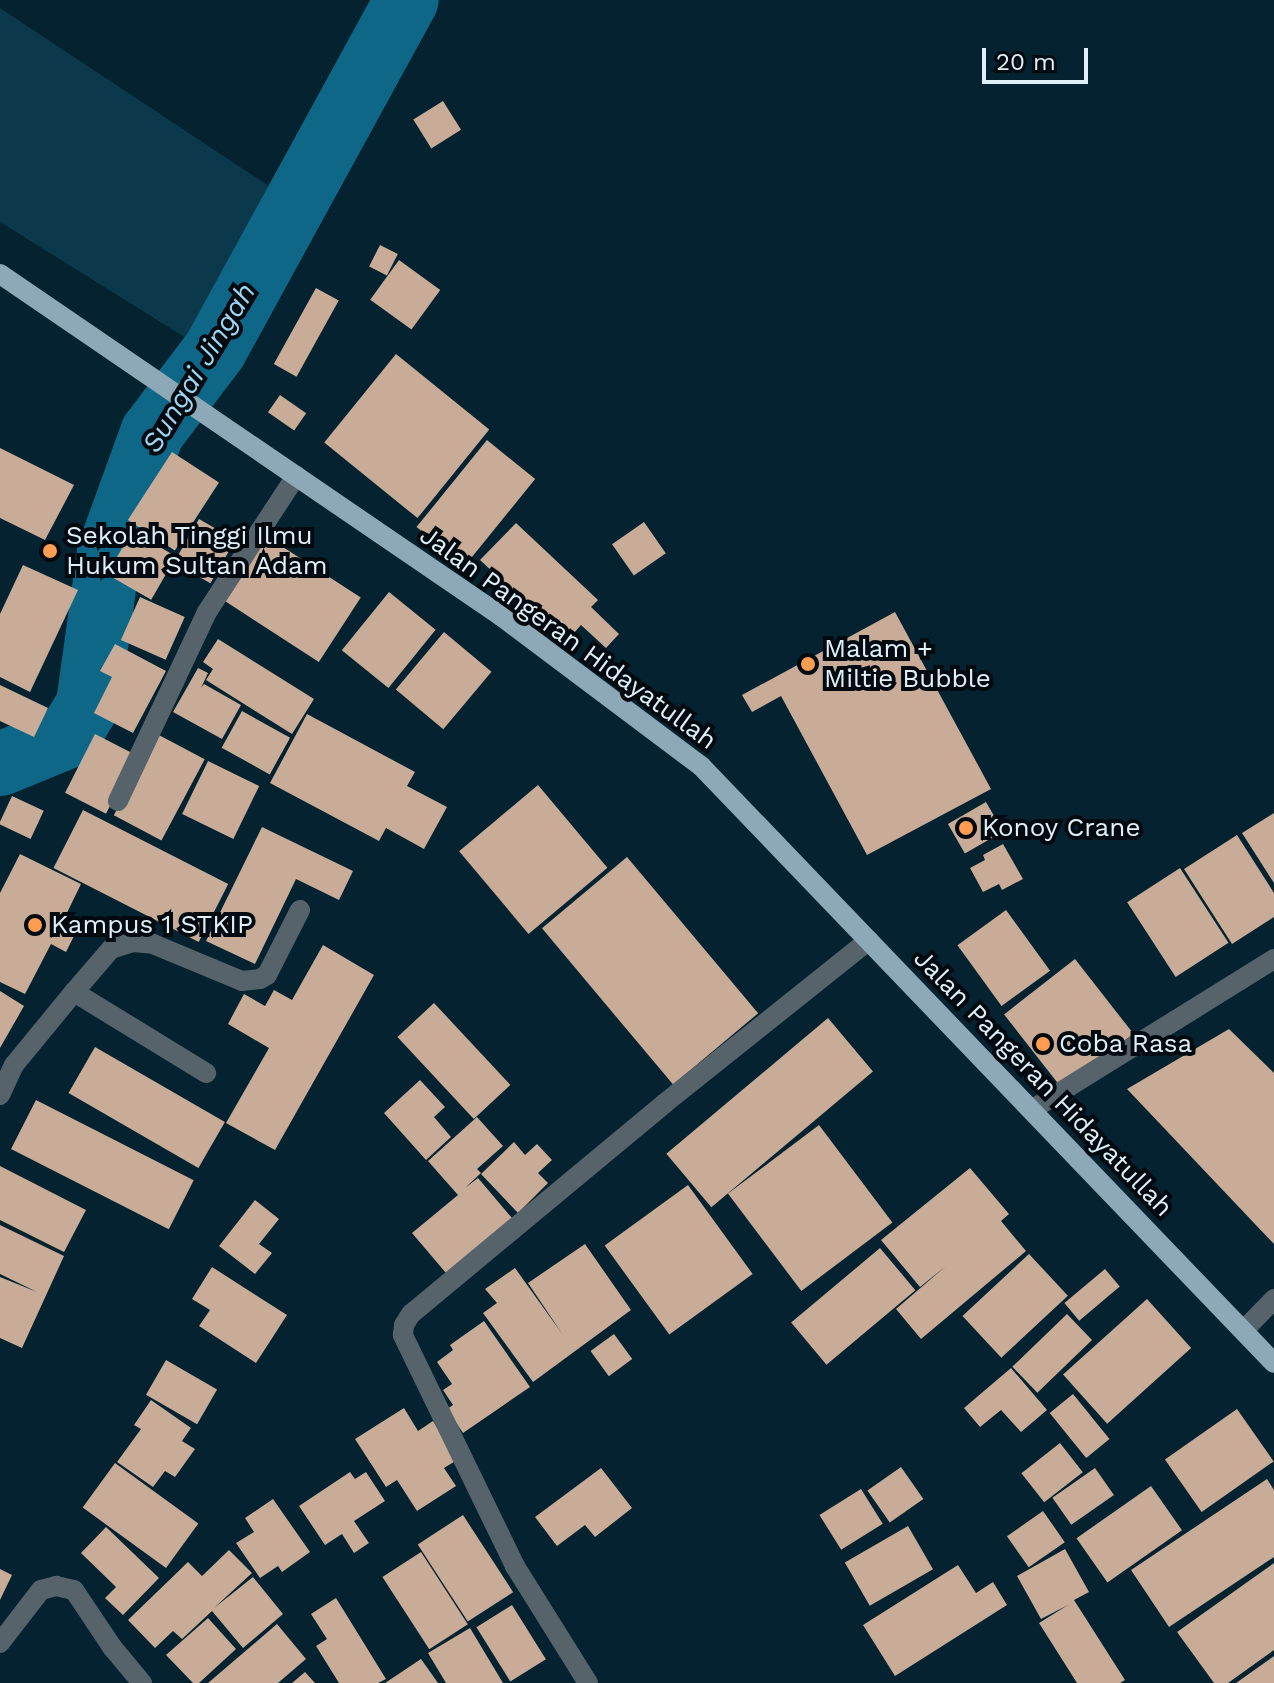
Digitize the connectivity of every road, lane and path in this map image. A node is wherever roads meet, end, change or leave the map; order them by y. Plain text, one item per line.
1 (0, 274) edge
2 (296, 476) junction
3 (118, 801) dead end
4 (300, 910) dead end
5 (869, 940) junction
6 (1274, 959) edge
7 (74, 992) junction
8 (206, 1073) dead end
9 (0, 1095) edge
10 (1033, 1109) junction
11 (1274, 1299) edge
12 (1244, 1330) junction
13 (1274, 1363) edge
14 (0, 1643) edge
15 (580, 1680) edge
16 (142, 1683) edge

1 - 2 main road, Jalan Pangeran Hidayatullah
2 - 3 street
2 - 5 main road, Jalan Pangeran Hidayatullah
4 - 7 street
5 - 10 main road, Jalan Pangeran Hidayatullah
5 - 15 street
6 - 10 street
7 - 8 street
7 - 9 street
10 - 12 main road, Jalan Pangeran Hidayatullah
11 - 12 street
12 - 13 main road, Jalan Pangeran Hidayatullah
14 - 16 street

